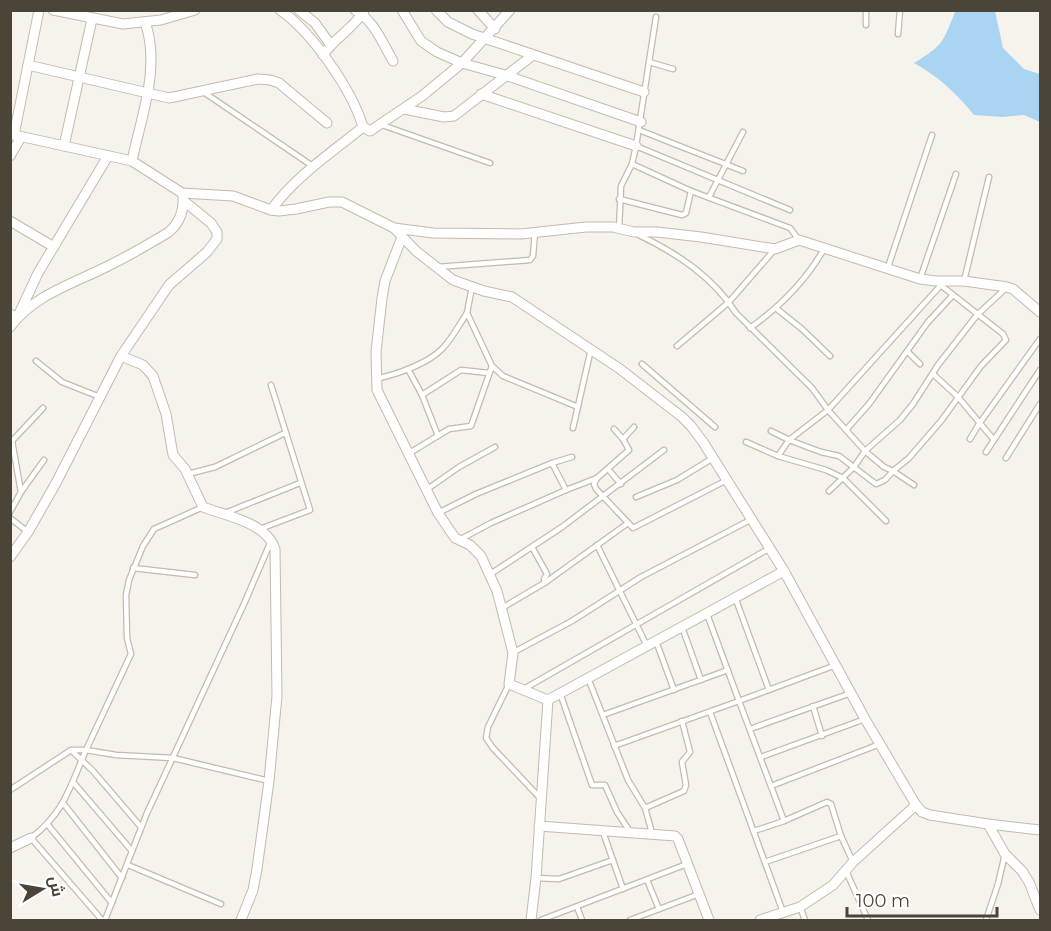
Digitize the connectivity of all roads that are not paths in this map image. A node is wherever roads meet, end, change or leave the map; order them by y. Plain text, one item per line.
1 (39, 10) edge
2 (53, 10) edge
3 (105, 10) edge
4 (195, 10) edge
5 (280, 10) edge
6 (299, 10) edge
7 (402, 10) edge
8 (436, 10) edge
9 (478, 10) edge
10 (866, 10) edge
11 (900, 10) edge
12 (508, 11) edge
13 (360, 12) edge
14 (656, 17) dead end
15 (92, 19) junction
16 (103, 21) junction
17 (145, 22) junction
18 (866, 25) dead end
19 (495, 29) junction
20 (898, 34) dead end
21 (486, 39) junction
22 (330, 44) junction
23 (323, 55) junction
24 (533, 55) junction
25 (393, 61) dead end
26 (649, 62) junction
27 (462, 63) junction
28 (28, 65) junction
29 (673, 69) dead end
30 (506, 75) junction
31 (80, 77) junction
32 (200, 90) junction
33 (645, 92) junction
34 (147, 93) junction
35 (481, 94) junction
36 (404, 109) junction
37 (327, 123) dead end
38 (382, 125) junction
39 (640, 126) junction
40 (363, 127) junction
41 (743, 132) dead end
42 (15, 135) edge
43 (932, 135) dead end
44 (64, 146) junction
45 (636, 146) junction
46 (10, 156) edge
47 (108, 156) junction
48 (132, 161) junction
49 (490, 163) dead end
50 (632, 164) junction
51 (726, 164) junction
52 (314, 167) junction
53 (743, 171) dead end
54 (956, 174) dead end
55 (989, 177) dead end
56 (718, 179) junction
57 (691, 191) junction
58 (183, 197) junction
59 (709, 197) junction
60 (620, 199) junction
61 (271, 210) junction
62 (790, 210) dead end
63 (10, 221) edge
64 (394, 228) junction
65 (619, 229) junction
66 (535, 232) junction
67 (634, 232) junction
68 (402, 237) junction
69 (799, 240) junction
70 (54, 247) junction
71 (775, 249) junction
72 (825, 249) junction
73 (437, 267) junction
74 (887, 270) junction
75 (920, 279) junction
76 (964, 281) junction
77 (938, 283) junction
78 (472, 287) junction
79 (1007, 287) junction
80 (953, 295) junction
81 (729, 302) junction
82 (777, 309) junction
83 (1038, 310) edge
84 (467, 313) junction
85 (977, 315) junction
86 (1041, 319) edge
87 (12, 320) edge
88 (750, 328) junction
89 (1041, 339) edge
90 (677, 346) dead end
91 (591, 349) junction
92 (908, 352) junction
93 (121, 356) junction
94 (830, 356) dead end
95 (36, 362) dead end
96 (642, 364) dead end
97 (920, 364) dead end
98 (492, 366) junction
99 (408, 369) junction
100 (1041, 370) edge
101 (489, 373) junction
102 (933, 374) junction
103 (376, 380) junction
104 (271, 385) dead end
105 (422, 395) junction
106 (668, 395) junction
107 (100, 397) junction
108 (958, 398) junction
109 (1041, 404) edge
110 (578, 407) junction
111 (43, 408) dead end
112 (828, 410) junction
113 (979, 424) junction
114 (634, 427) dead end
115 (715, 427) dead end
116 (573, 428) dead end
117 (614, 429) dead end
118 (846, 430) junction
119 (771, 431) dead end
120 (285, 433) junction
121 (438, 436) junction
122 (624, 439) junction
123 (970, 439) dead end
124 (789, 440) junction
125 (994, 440) junction
126 (746, 442) dead end
127 (495, 447) dead end
128 (664, 450) dead end
129 (865, 451) junction
130 (986, 453) dead end
131 (408, 454) junction
132 (778, 456) junction
133 (572, 457) dead end
134 (713, 458) junction
135 (1006, 458) dead end
136 (44, 460) dead end
137 (552, 463) junction
138 (854, 467) junction
139 (608, 469) junction
140 (892, 471) junction
141 (188, 474) junction
142 (597, 478) junction
143 (843, 478) junction
144 (727, 480) junction
145 (300, 483) junction
146 (621, 484) junction
147 (914, 485) dead end
148 (426, 490) junction
149 (566, 490) junction
150 (829, 491) dead end
151 (21, 492) junction
152 (636, 497) dead end
153 (603, 498) junction
154 (203, 507) junction
155 (10, 512) edge
156 (438, 513) junction
157 (222, 514) junction
158 (10, 519) edge
159 (752, 519) junction
160 (886, 522) dead end
161 (628, 524) junction
162 (260, 529) junction
163 (28, 532) junction
164 (272, 540) junction
165 (458, 540) junction
166 (597, 545) junction
167 (532, 547) junction
168 (770, 548) junction
169 (10, 557) edge
170 (133, 568) junction
171 (784, 571) junction
172 (489, 574) junction
173 (195, 575) dead end
174 (546, 582) junction
175 (620, 590) junction
176 (735, 597) junction
177 (502, 608) junction
178 (707, 613) junction
179 (636, 623) junction
180 (682, 627) junction
181 (651, 643) junction
182 (513, 653) junction
183 (836, 665) junction
184 (728, 670) junction
185 (588, 678) junction
186 (701, 680) junction
187 (509, 684) junction
188 (522, 690) junction
189 (674, 690) junction
190 (769, 690) junction
191 (560, 693) junction
192 (851, 693) junction
193 (548, 700) junction
194 (739, 701) junction
195 (813, 706) junction
196 (710, 712) junction
197 (603, 716) junction
198 (865, 719) junction
199 (682, 721) junction
200 (750, 729) junction
201 (822, 736) junction
202 (880, 744) junction
203 (614, 746) junction
204 (71, 750) junction
205 (86, 750) junction
206 (761, 757) junction
207 (173, 758) junction
208 (82, 759) junction
209 (269, 781) junction
210 (73, 782) junction
211 (771, 786) junction
212 (10, 790) edge
213 (541, 799) junction
214 (63, 803) junction
215 (916, 805) junction
216 (645, 808) junction
217 (784, 821) junction
218 (48, 825) junction
219 (988, 825) junction
220 (539, 826) junction
221 (141, 827) junction
222 (1041, 830) edge
223 (603, 831) junction
224 (754, 831) junction
225 (631, 833) junction
226 (652, 835) junction
227 (841, 836) junction
228 (31, 838) junction
229 (10, 848) edge
230 (132, 851) junction
231 (1005, 854) junction
232 (613, 860) junction
233 (765, 862) junction
234 (853, 862) junction
235 (687, 864) junction
236 (128, 865) junction
237 (846, 870) junction
238 (122, 878) junction
239 (536, 878) junction
240 (647, 880) junction
241 (623, 889) junction
242 (699, 894) junction
243 (112, 903) junction
244 (222, 904) dead end
245 (577, 907) junction
246 (800, 907) junction
247 (659, 909) junction
248 (1041, 910) edge
249 (783, 912) junction
250 (542, 920) edge
251 (103, 921) edge
252 (241, 921) edge
253 (531, 921) edge
254 (582, 921) edge
255 (630, 921) edge
256 (709, 921) edge
257 (760, 921) edge
258 (805, 921) edge
259 (868, 921) edge
260 (986, 921) edge

1 - 28 street
2 - 15 street
3 - 16 street
4 - 17 street
5 - 23 street
6 - 22 street
7 - 27 street
8 - 21 street
9 - 19 street
10 - 18 lane
11 - 20 lane
12 - 19 street
13 - 22 street
13 - 25 street
14 - 26 lane
15 - 16 street
15 - 31 street
16 - 17 street
17 - 34 street
19 - 21 street
21 - 24 street
21 - 27 street
22 - 23 street
23 - 40 street
24 - 30 street
24 - 33 street
26 - 29 lane
26 - 33 lane
27 - 30 street
27 - 36 street
28 - 31 street
28 - 42 street
30 - 35 street
30 - 39 street
31 - 34 street
31 - 44 street
32 - 34 street
32 - 37 street
32 - 52 lane
33 - 39 lane
34 - 48 street
35 - 36 street
35 - 45 street
36 - 38 street
38 - 40 street
38 - 49 lane
39 - 45 lane
39 - 51 lane
40 - 52 street
41 - 51 lane
42 - 44 street
42 - 46 street
43 - 74 lane
44 - 47 street
45 - 50 lane
45 - 56 lane
47 - 48 street
47 - 70 street
48 - 58 street
50 - 57 lane
50 - 60 lane
51 - 53 lane
51 - 56 lane
52 - 61 street
54 - 75 lane
55 - 76 lane
56 - 59 lane
56 - 62 lane
57 - 59 lane
57 - 60 lane
58 - 61 street
58 - 87 street
58 - 93 street
59 - 69 lane
60 - 65 lane
61 - 64 street
63 - 70 street
64 - 66 street
64 - 68 street
65 - 66 street
65 - 67 street
66 - 73 lane
67 - 71 street
67 - 81 lane
68 - 73 street
68 - 103 street
69 - 71 street
69 - 72 street
70 - 87 street
71 - 81 lane
72 - 74 street
72 - 82 lane
73 - 78 street
74 - 75 street
75 - 77 street
76 - 77 street
76 - 79 street
77 - 80 lane
77 - 112 lane
78 - 84 lane
78 - 91 street
79 - 83 street
79 - 85 lane
80 - 85 lane
80 - 92 lane
81 - 88 lane
81 - 90 lane
82 - 88 lane
82 - 94 lane
83 - 86 lane
84 - 98 lane
84 - 99 lane
85 - 102 lane
85 - 108 lane
88 - 112 lane
89 - 113 lane
91 - 106 street
91 - 110 lane
92 - 97 lane
92 - 118 lane
93 - 107 street
93 - 141 street
95 - 107 lane
96 - 106 lane
98 - 101 lane
98 - 110 lane
99 - 103 lane
99 - 105 lane
100 - 125 lane
101 - 105 lane
101 - 121 lane
102 - 108 lane
102 - 129 lane
103 - 131 street
104 - 120 lane
105 - 121 lane
106 - 115 lane
106 - 134 street
107 - 163 street
108 - 113 lane
108 - 140 lane
109 - 135 lane
110 - 116 lane
111 - 151 lane
112 - 118 lane
112 - 124 lane
113 - 123 lane
113 - 125 lane
114 - 122 lane
117 - 122 lane
118 - 129 lane
119 - 124 lane
120 - 141 lane
120 - 145 lane
121 - 131 lane
122 - 139 lane
124 - 132 lane
124 - 138 lane
125 - 130 lane
126 - 132 lane
127 - 148 lane
128 - 146 lane
129 - 138 lane
129 - 140 lane
131 - 148 street
132 - 143 lane
133 - 137 lane
134 - 144 street
134 - 152 lane
136 - 151 lane
137 - 149 lane
137 - 156 lane
138 - 140 lane
138 - 143 lane
139 - 142 lane
139 - 146 lane
140 - 147 lane
141 - 154 street
142 - 149 lane
142 - 153 lane
143 - 150 lane
143 - 160 lane
144 - 159 street
144 - 161 lane
145 - 157 lane
145 - 162 lane
146 - 153 lane
148 - 156 street
149 - 165 lane
151 - 155 lane
153 - 161 lane
153 - 167 lane
154 - 157 street
154 - 170 lane
156 - 165 street
157 - 162 street
158 - 163 lane
159 - 168 street
159 - 175 lane
161 - 166 lane
162 - 164 street
163 - 169 street
164 - 207 lane
164 - 209 street
165 - 172 street
166 - 174 lane
166 - 175 lane
167 - 172 lane
167 - 174 lane
168 - 171 street
168 - 179 lane
170 - 173 lane
170 - 205 lane
171 - 176 street
171 - 183 street
172 - 177 street
174 - 177 lane
175 - 179 lane
175 - 182 lane
176 - 178 street
176 - 190 lane
177 - 182 street
178 - 180 street
178 - 184 lane
179 - 181 lane
179 - 188 lane
180 - 181 street
180 - 186 lane
181 - 185 street
181 - 189 lane
182 - 187 street
183 - 190 lane
183 - 192 street
184 - 186 lane
184 - 194 lane
185 - 191 street
185 - 197 lane
186 - 189 lane
187 - 188 street
187 - 213 lane
188 - 193 street
189 - 197 lane
190 - 194 lane
191 - 193 street
191 - 225 lane
192 - 195 lane
192 - 198 street
193 - 213 street
194 - 196 lane
194 - 200 lane
195 - 200 lane
195 - 201 lane
196 - 199 lane
196 - 224 lane
197 - 203 lane
198 - 201 lane
198 - 202 street
199 - 203 lane
199 - 216 lane
200 - 206 lane
201 - 206 lane
202 - 211 lane
202 - 215 street
203 - 216 lane
204 - 205 lane
204 - 208 lane
204 - 212 lane
205 - 207 lane
205 - 208 lane
206 - 211 lane
207 - 209 lane
207 - 221 lane
208 - 210 lane
208 - 221 lane
209 - 252 street
210 - 214 lane
210 - 230 lane
211 - 217 lane
213 - 220 street
214 - 218 lane
214 - 238 lane
215 - 219 street
215 - 234 street
216 - 226 lane
217 - 224 lane
217 - 227 lane
218 - 228 lane
218 - 243 lane
219 - 222 street
219 - 231 street
220 - 223 street
220 - 239 street
221 - 230 lane
223 - 225 street
223 - 232 lane
224 - 233 lane
225 - 226 street
226 - 235 street
227 - 233 lane
227 - 234 lane
228 - 229 street
228 - 251 lane
230 - 236 lane
231 - 248 street
231 - 260 lane
232 - 239 lane
232 - 241 lane
233 - 249 lane
234 - 237 street
235 - 240 lane
235 - 242 street
236 - 238 lane
236 - 244 lane
237 - 246 street
237 - 259 lane
238 - 243 lane
239 - 253 street
240 - 241 lane
240 - 247 lane
241 - 245 lane
242 - 247 lane
242 - 256 street
243 - 251 lane
245 - 250 lane
245 - 254 lane
246 - 249 street
246 - 258 lane
247 - 255 lane
249 - 257 street

